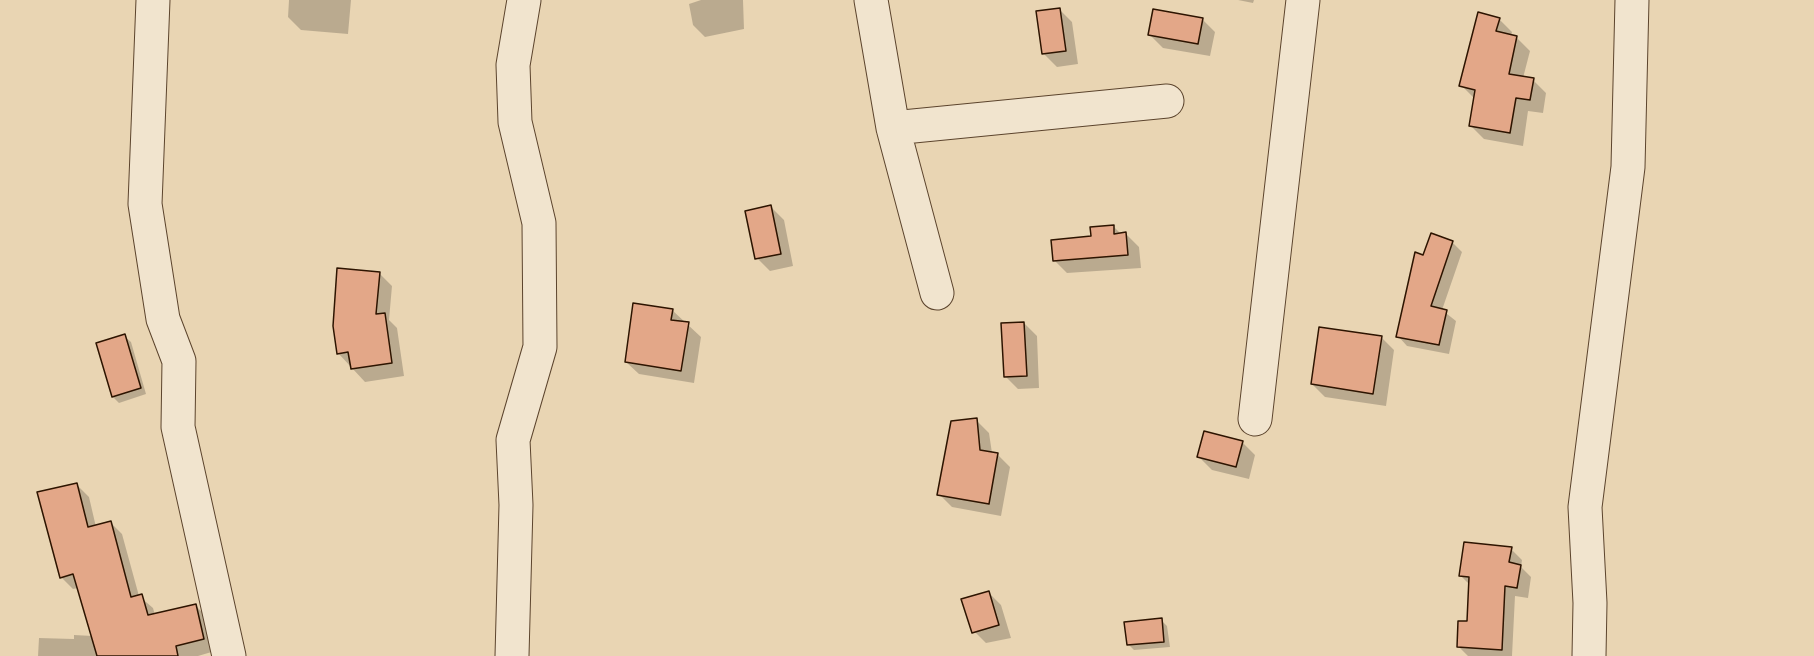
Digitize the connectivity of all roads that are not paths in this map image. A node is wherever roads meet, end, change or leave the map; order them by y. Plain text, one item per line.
1 (153, 0) edge
2 (524, 0) edge
3 (871, 0) edge
4 (1303, 0) edge
5 (1632, 0) edge
6 (1167, 102) dead end
7 (893, 128) junction
8 (937, 293) dead end
9 (1255, 419) dead end
10 (229, 656) edge
11 (512, 656) edge
12 (1589, 656) edge

1 - 10 street
2 - 11 street
3 - 7 street
4 - 9 street
5 - 12 street
6 - 7 street
7 - 8 street

